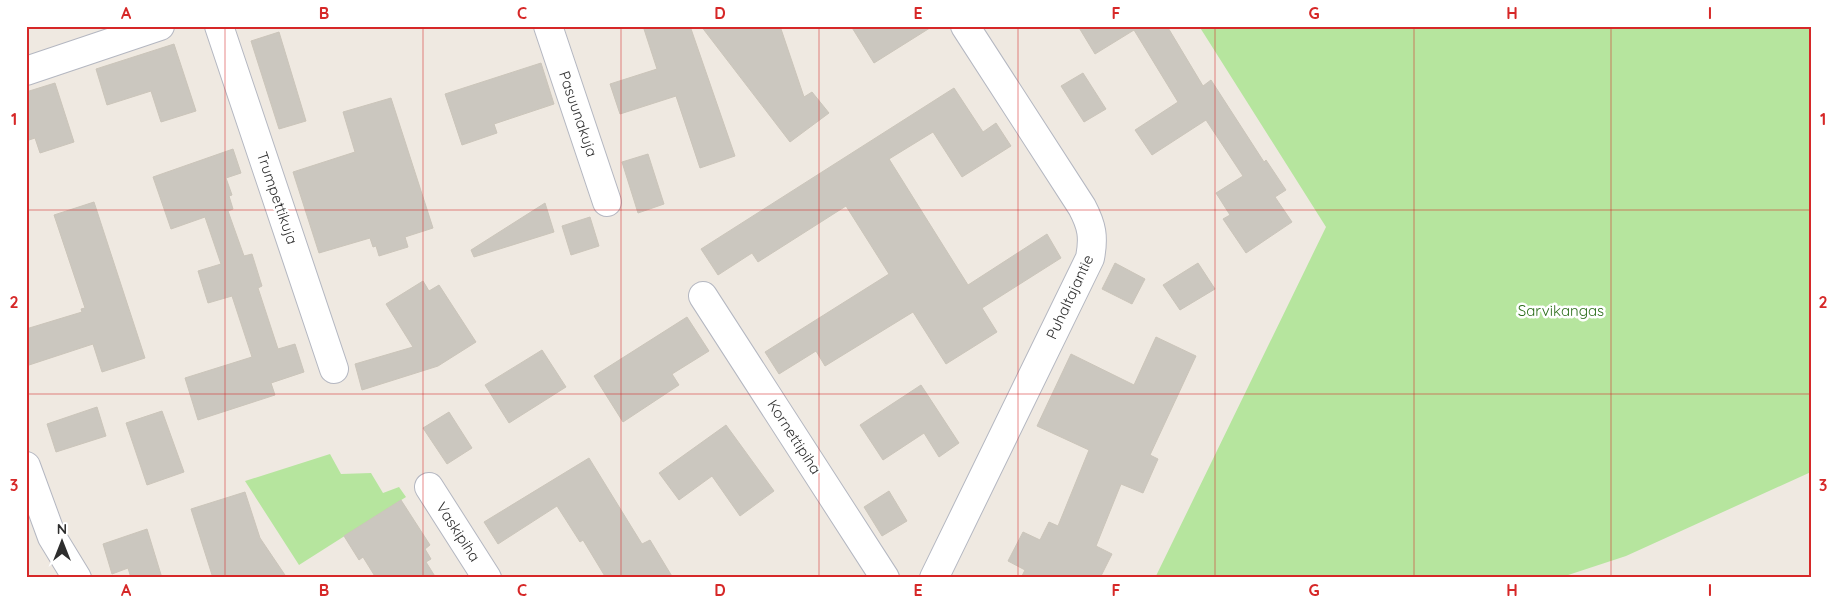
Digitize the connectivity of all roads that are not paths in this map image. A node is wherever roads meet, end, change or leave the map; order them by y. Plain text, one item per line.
1 (160, 26) edge
2 (219, 26) edge
3 (548, 26) edge
4 (966, 26) edge
5 (26, 71) edge
6 (607, 202) dead end
7 (703, 296) dead end
8 (334, 369) dead end
9 (26, 466) edge
10 (429, 487) dead end
11 (31, 499) edge
12 (77, 578) edge
13 (487, 578) edge
14 (885, 578) edge
15 (934, 578) edge

1 - 5 street
2 - 8 street, Trumpettikuja
3 - 6 street, Pasuunakuja
4 - 15 street, Puhaltajantie
7 - 14 street, Kornettipiha
9 - 11 street
10 - 13 street, Vaskipiha
11 - 12 street

